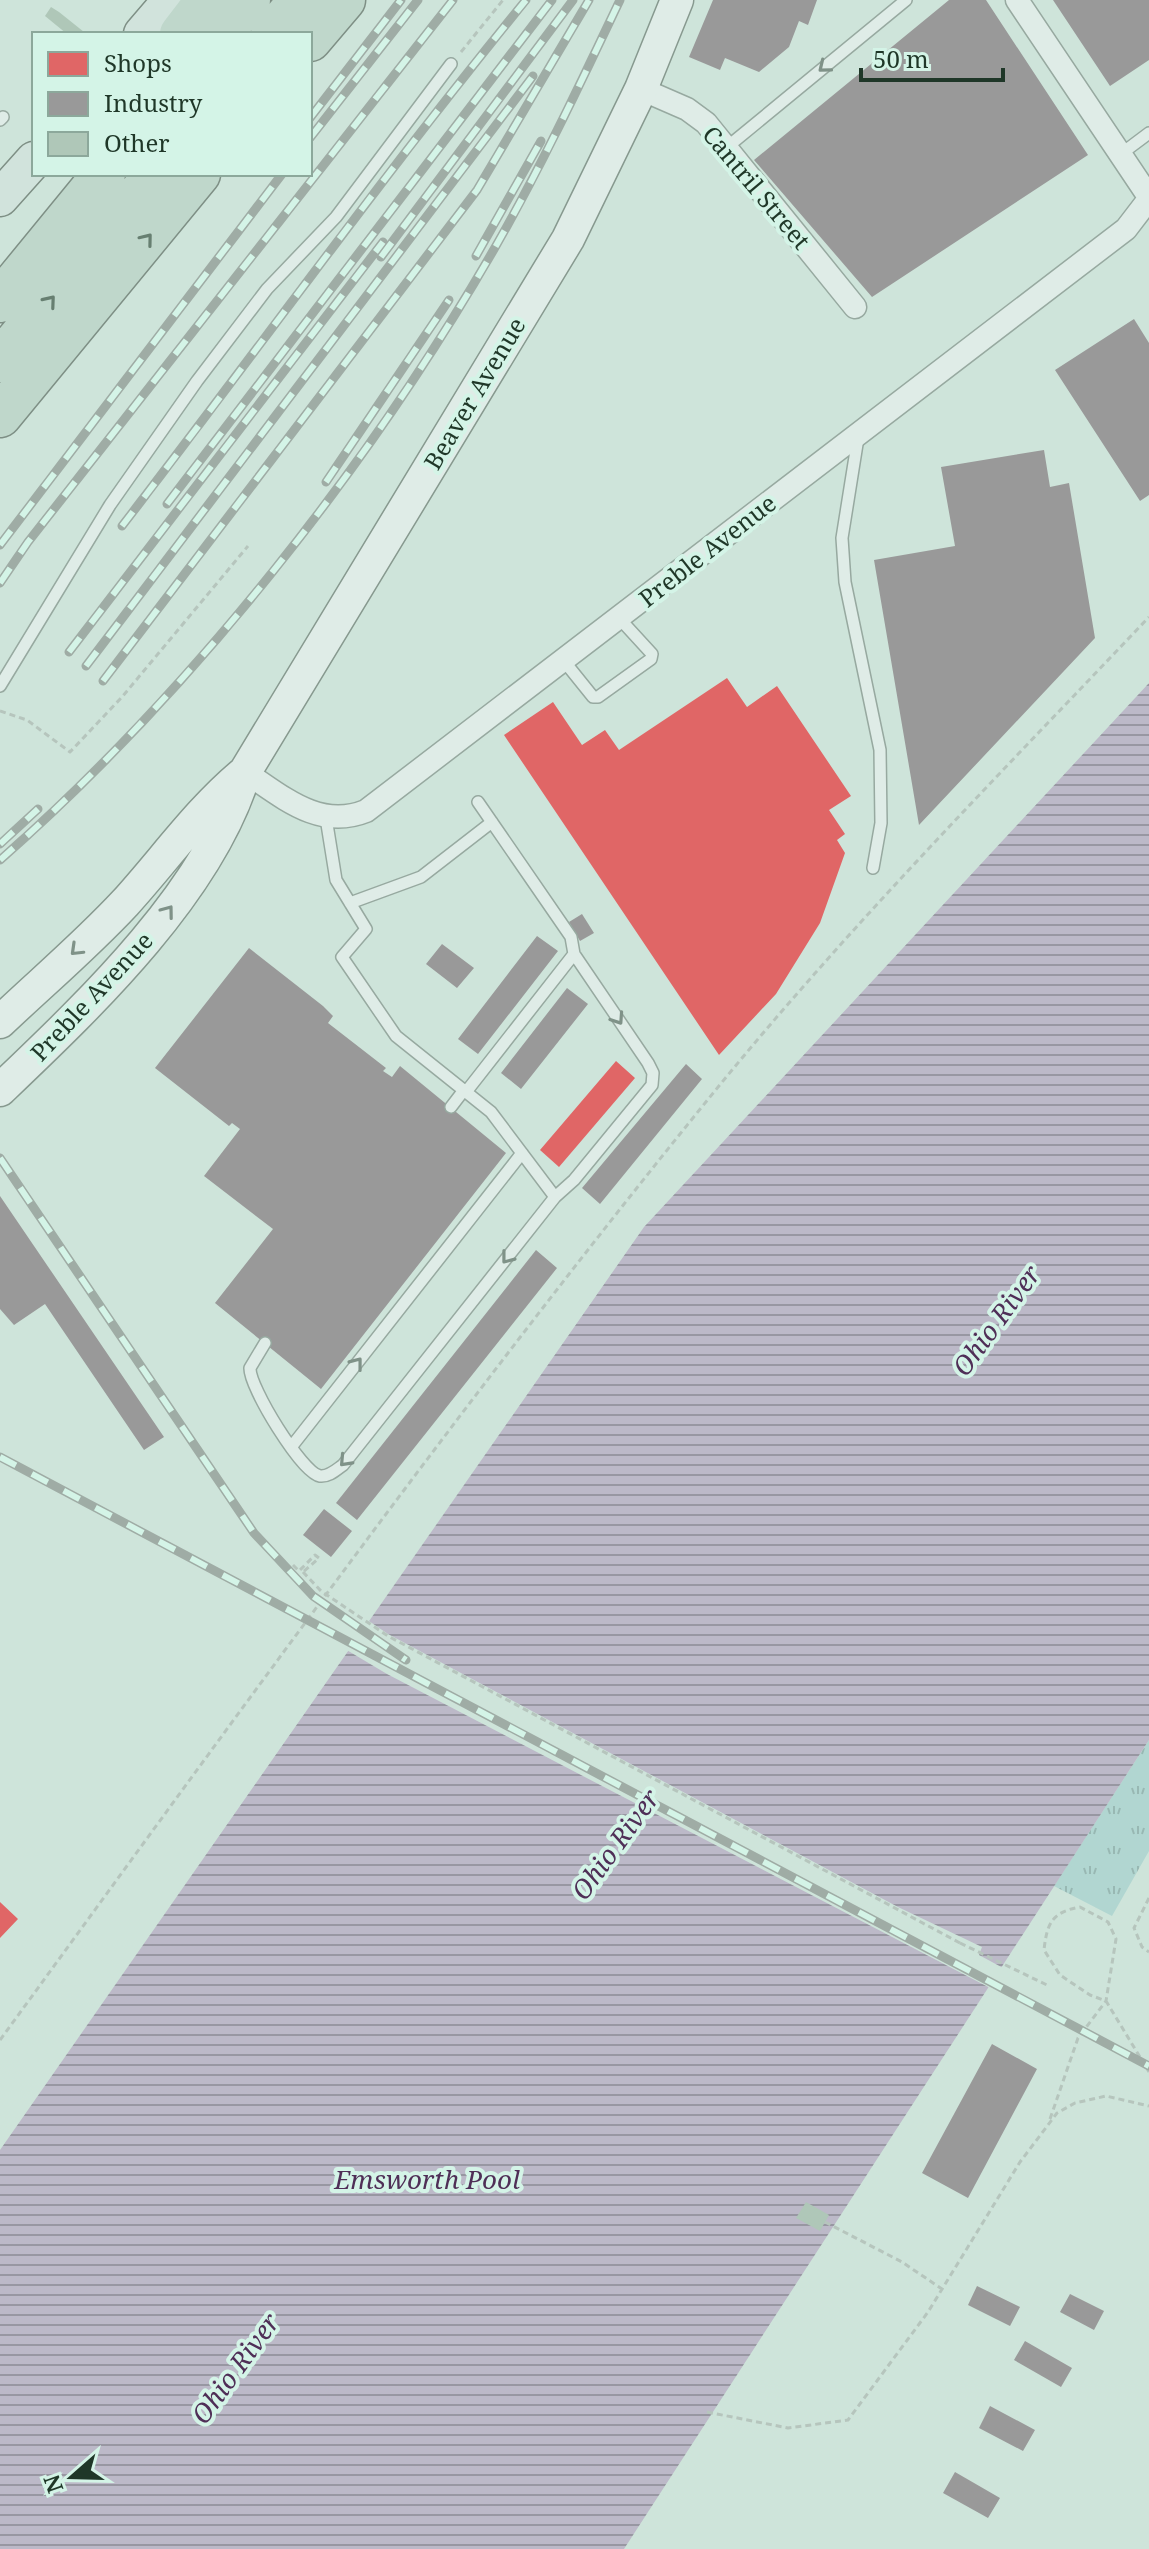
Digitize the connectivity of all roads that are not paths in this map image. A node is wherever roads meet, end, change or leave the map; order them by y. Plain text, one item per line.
1 (171, 0) edge
2 (207, 0) edge
3 (249, 0) edge
4 (300, 0) edge
5 (344, 0) edge
6 (677, 0) edge
7 (906, 0) edge
8 (1017, 0) edge
9 (144, 32) edge
10 (183, 32) edge
11 (223, 32) edge
12 (274, 32) edge
13 (312, 38) edge
14 (451, 64) road end
15 (641, 89) junction
16 (1149, 133) edge
17 (726, 148) junction
18 (1121, 154) junction
19 (32, 162) edge
20 (67, 176) edge
21 (102, 176) edge
22 (154, 176) edge
23 (197, 176) edge
24 (0, 198) edge
25 (1149, 198) edge
26 (0, 261) edge
27 (0, 301) edge
28 (855, 307) dead end
29 (63, 343) junction
30 (0, 361) edge
31 (0, 416) edge
32 (0, 430) edge
33 (859, 433) junction
34 (619, 618) junction
35 (564, 661) junction
36 (0, 686) edge
37 (245, 772) junction
38 (478, 802) dead end
39 (326, 818) junction
40 (492, 822) junction
41 (873, 868) dead end
42 (350, 903) junction
43 (574, 954) junction
44 (0, 1022) edge
45 (0, 1089) edge
46 (465, 1091) junction
47 (451, 1107) dead end
48 (522, 1153) junction
49 (555, 1197) junction
50 (265, 1343) dead end
51 (292, 1446) junction

1 - 9 main road
2 - 10 highway
3 - 11 highway
4 - 12 highway
5 - 13 highway
6 - 15 street, Beaver Avenue
7 -> 17 lane
8 - 18 street
14 - 36 lane
15 - 17 street, Cantril Street
15 - 37 street, Beaver Avenue
16 - 18 lane
17 - 28 street, Cantril Street
18 - 25 street
19 - 24 main road
20 - 26 highway
21 - 27 highway
30 -> 22 highway
29 -> 23 highway
25 - 33 street, Preble Avenue
29 - 31 highway
29 - 32 highway
33 - 34 street, Preble Avenue
33 - 41 lane
34 - 35 street, Preble Avenue
34 - 35 lane
35 - 39 street, Preble Avenue
37 - 39 street
37 -> 44 street, Preble Avenue
45 -> 37 street, Preble Avenue
38 - 40 lane
39 - 42 lane
40 - 42 lane
40 - 43 lane
42 - 46 lane
43 - 46 lane
43 -> 49 lane
46 - 47 lane
46 - 48 lane
48 - 49 lane
51 -> 48 lane
49 -> 51 lane
50 - 51 lane

